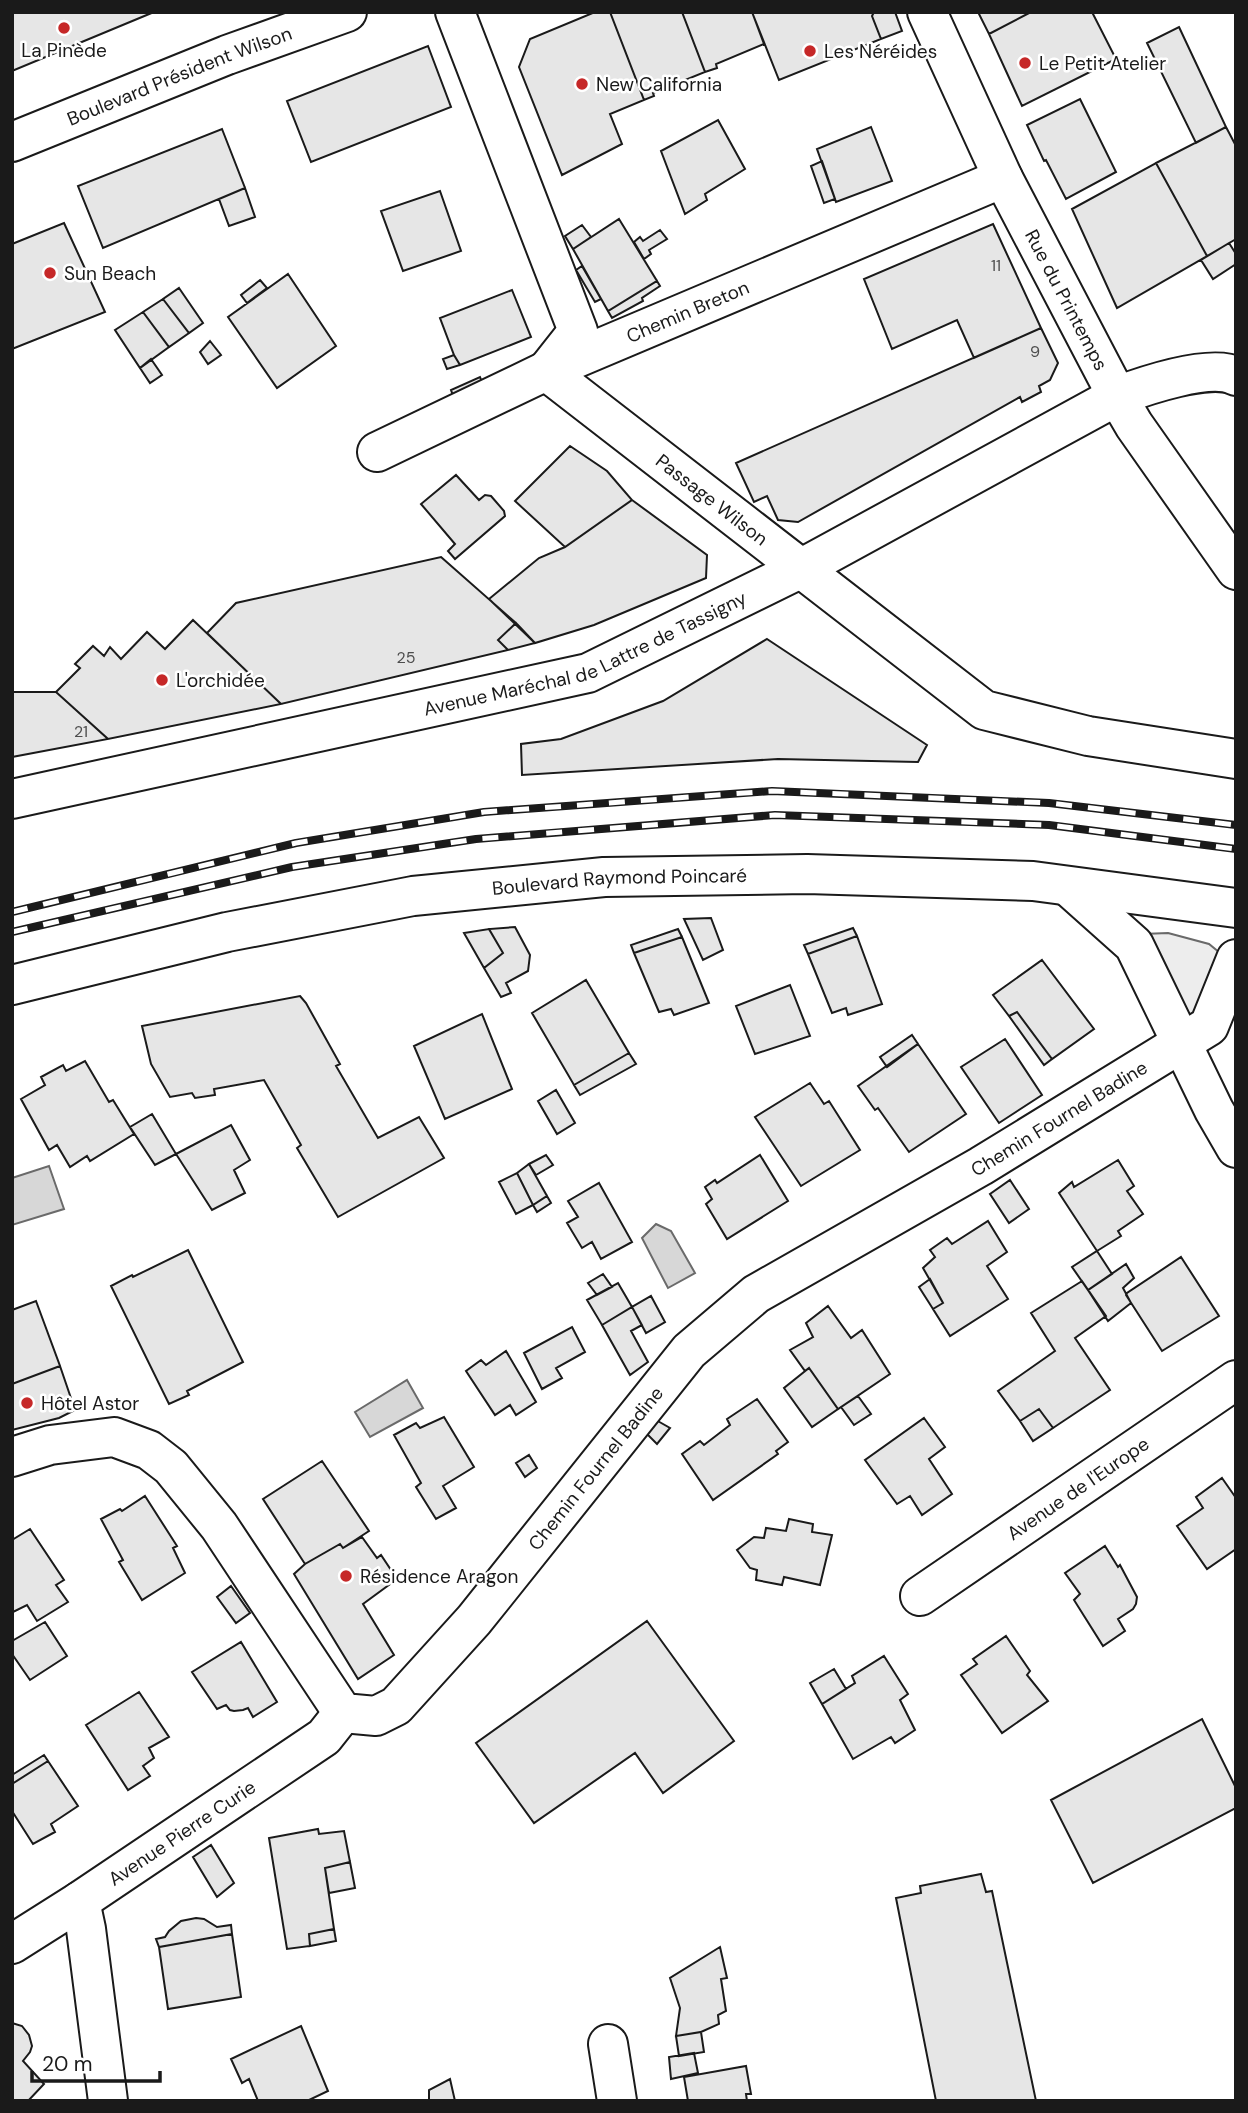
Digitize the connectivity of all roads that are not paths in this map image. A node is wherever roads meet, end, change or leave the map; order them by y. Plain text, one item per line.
1 (347, 12) edge
2 (456, 12) edge
3 (927, 12) edge
4 (12, 142) edge
5 (1003, 178) junction
6 (546, 370) junction
7 (1236, 376) edge
8 (1117, 396) junction
9 (377, 452) dead end
10 (802, 568) junction
11 (1236, 570) edge
12 (1236, 759) edge
13 (12, 799) edge
14 (1069, 887) junction
15 (1236, 908) edge
16 (1236, 959) edge
17 (12, 985) edge
18 (1182, 1042) junction
19 (1236, 1148) edge
20 (1236, 1380) edge
21 (12, 1457) edge
22 (920, 1596) dead end
23 (344, 1713) junction
24 (80, 1901) junction
25 (12, 1944) edge
26 (608, 2044) dead end
27 (108, 2101) edge
28 (617, 2101) edge

1 - 4 street, Boulevard Président Wilson
2 - 6 street
3 - 5 street, Rue du Printemps
5 - 6 street, Chemin Breton
5 - 8 street, Rue du Printemps
6 - 9 street, Chemin Breton
6 - 10 street, Passage Wilson
7 - 8 street, Avenue Maréchal de Lattre de Tassigny
8 - 10 street, Avenue Maréchal de Lattre de Tassigny
8 - 11 street, Rue du Printemps
10 - 12 street, Passage Wilson
10 - 13 street, Avenue Maréchal de Lattre de Tassigny
14 - 15 street, Boulevard Raymond Poincaré
14 - 17 street, Boulevard Raymond Poincaré
14 - 18 street
16 - 18 street, Chemin Fournel Badine
18 - 19 street
18 - 23 street, Chemin Fournel Badine
20 - 22 street, Avenue de l'Europe
21 - 23 street
23 - 24 street, Avenue Pierre Curie
24 - 25 street, Avenue Pierre Curie
24 - 27 street
26 - 28 street

